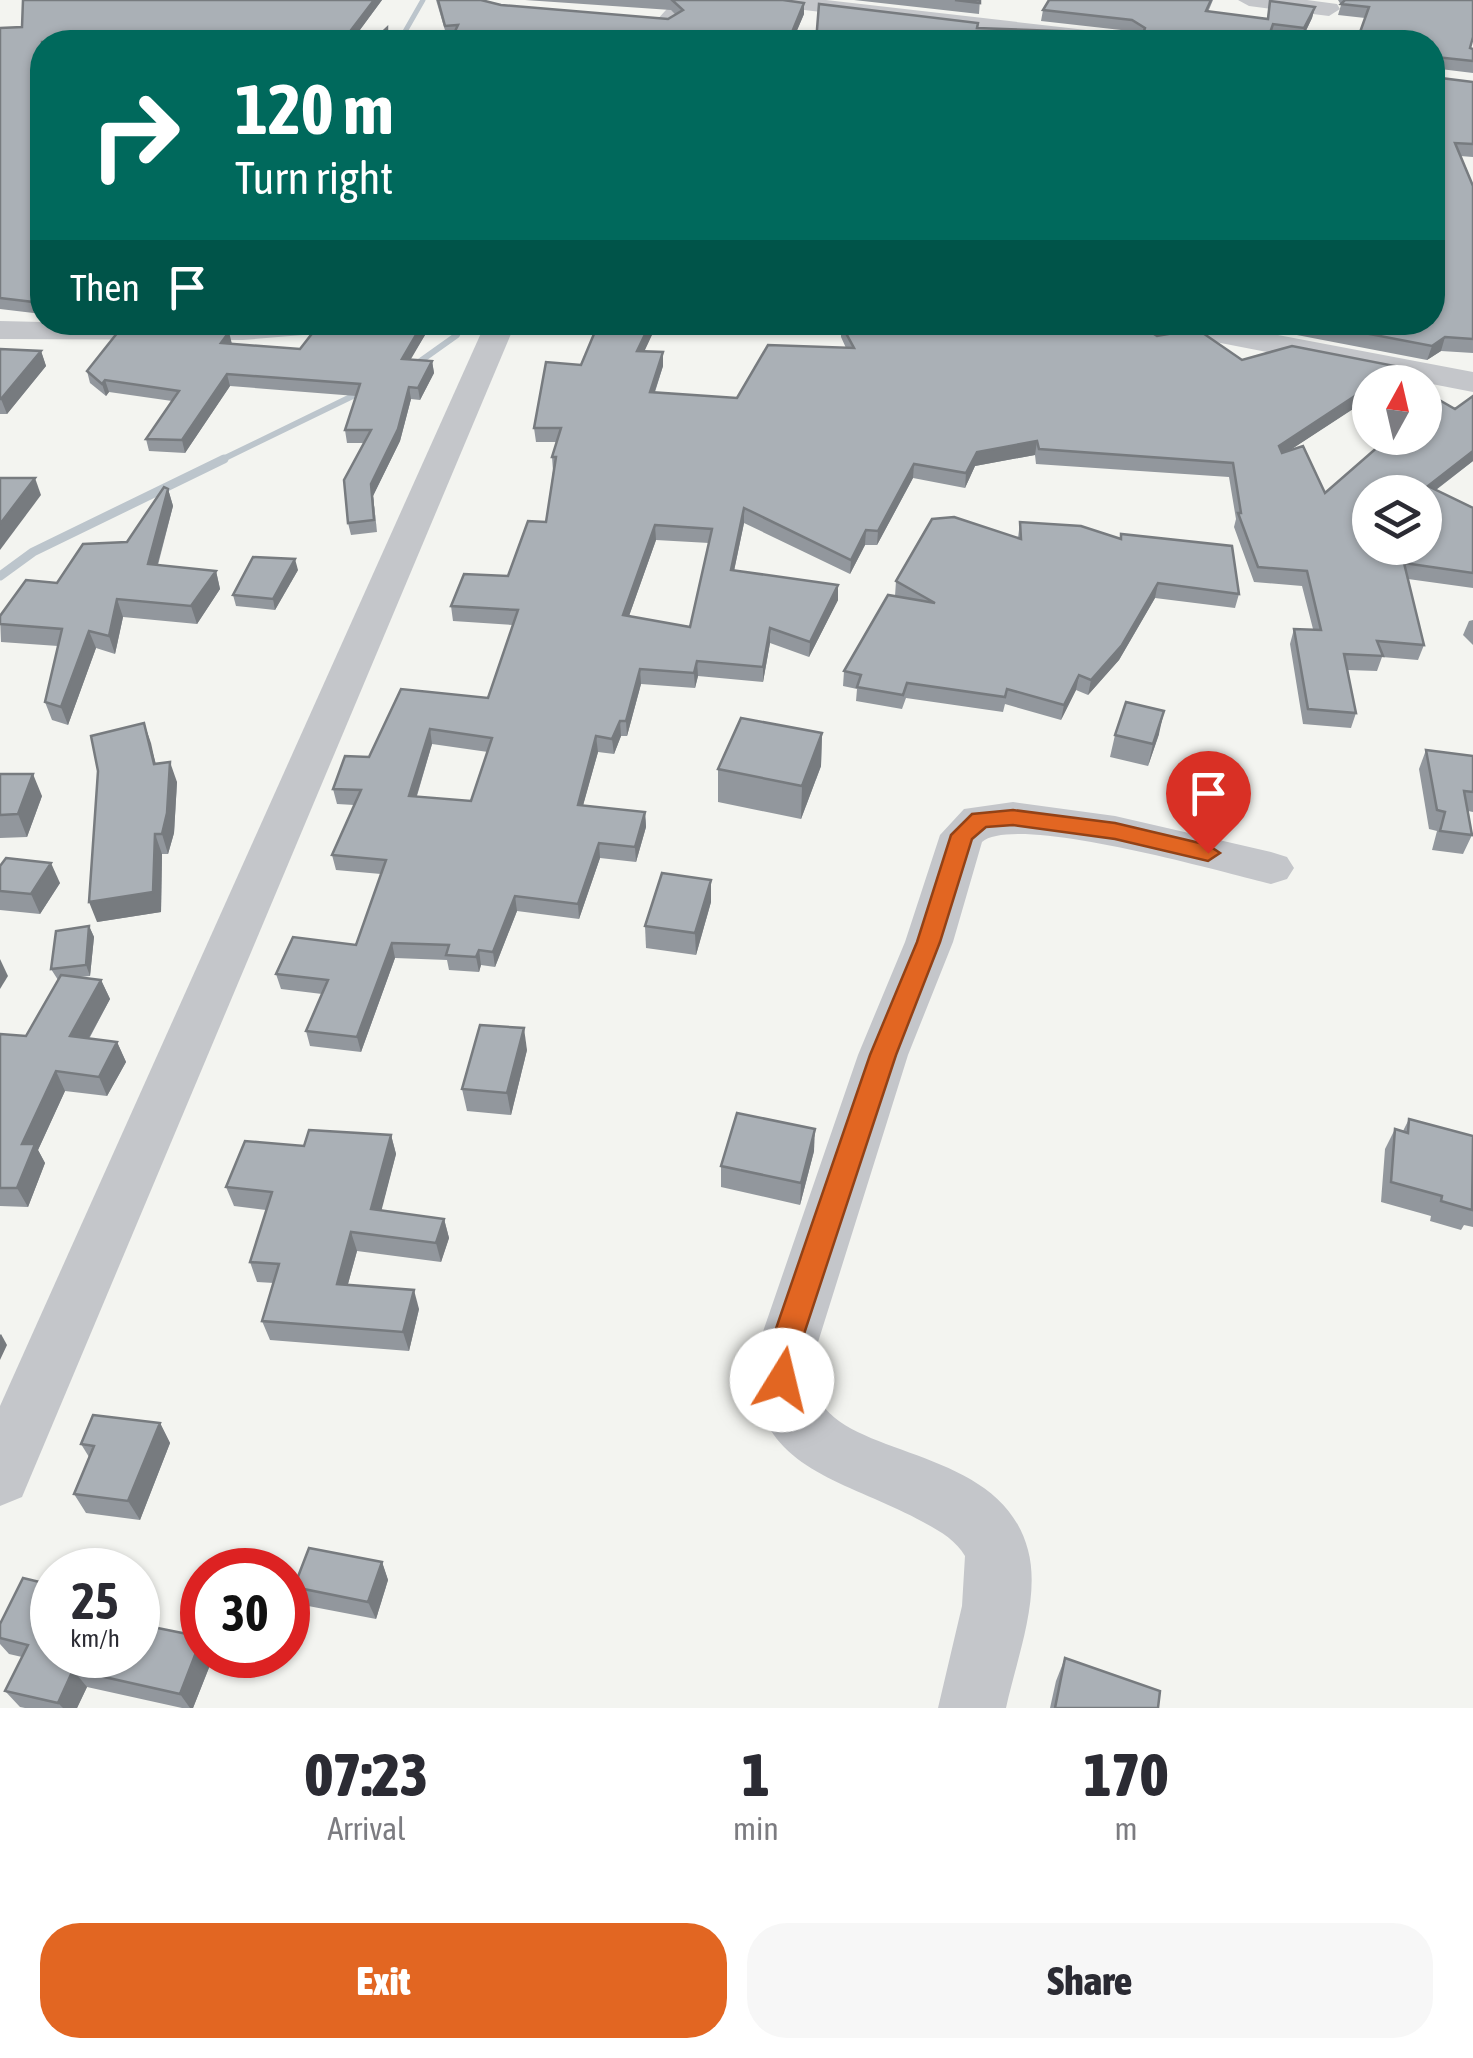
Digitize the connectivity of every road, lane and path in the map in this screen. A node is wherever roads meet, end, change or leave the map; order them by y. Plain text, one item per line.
1 (687, 0) edge
2 (770, 0) edge
3 (1249, 0) edge
4 (1329, 12) edge
5 (636, 17) edge
6 (668, 20) junction
7 (659, 30) edge
8 (1027, 30) edge
9 (0, 330) edge
10 (30, 330) edge
11 (494, 335) edge
12 (1226, 335) edge
13 (1473, 382) edge
14 (1271, 868) dead end
15 (0, 1476) edge
16 (972, 1708) edge

1 - 6 street
2 - 8 street
3 - 4 street
5 - 6 street
6 - 7 street
9 - 10 street
11 - 15 street
12 - 13 street
14 - 16 street

